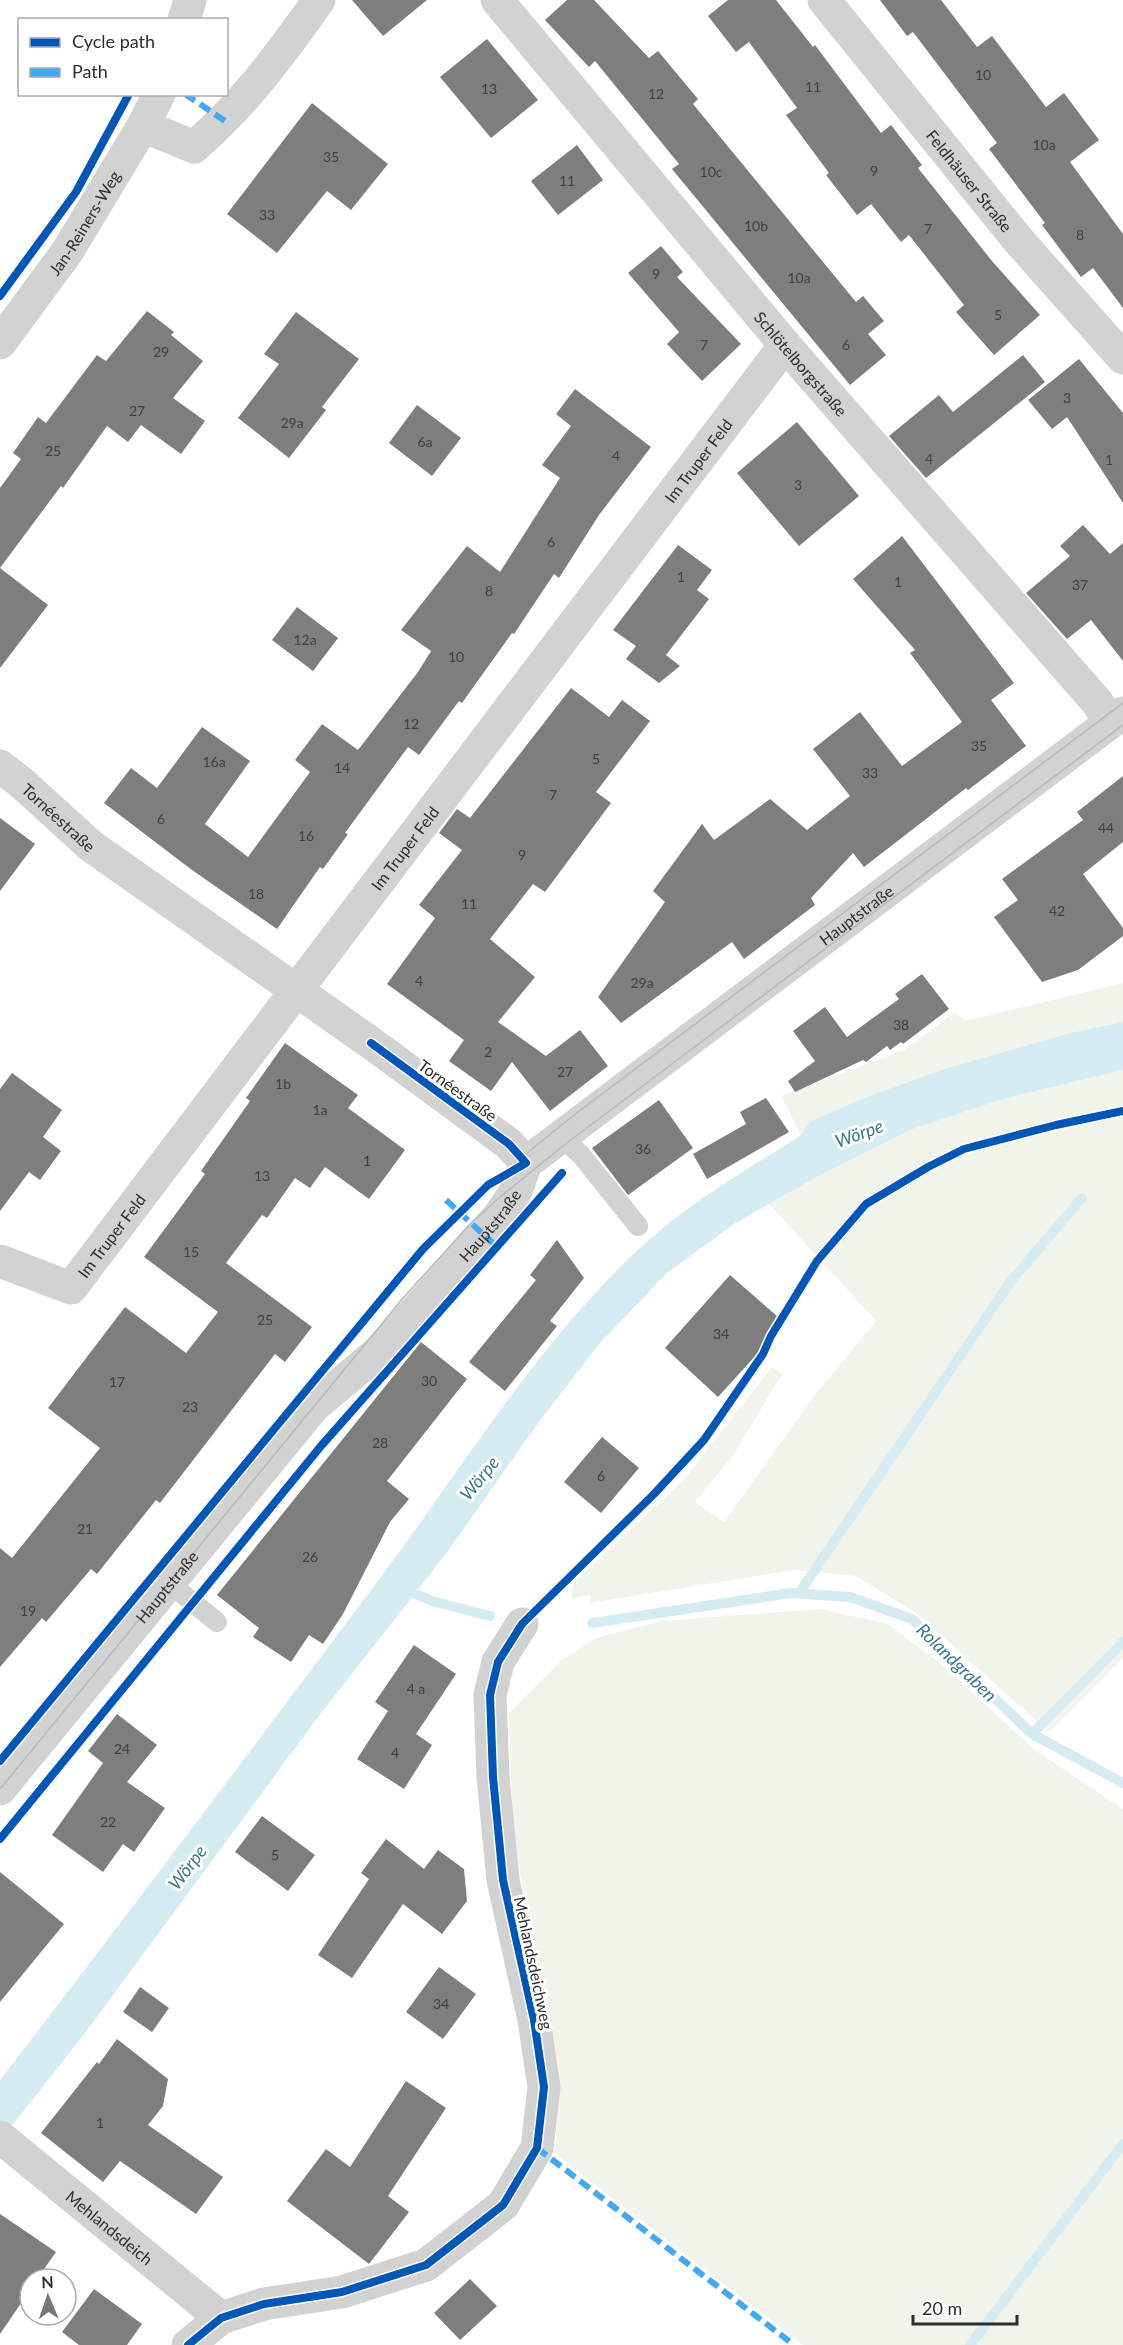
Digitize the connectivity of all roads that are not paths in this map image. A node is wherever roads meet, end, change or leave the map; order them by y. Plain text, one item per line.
1 (190, 0) edge
2 (319, 0) edge
3 (497, 0) edge
4 (824, 0) edge
5 (185, 18) edge
6 (158, 96) edge
7 (142, 126) junction
8 (0, 343) edge
9 (785, 345) junction
10 (1123, 357) edge
11 (1117, 717) edge
12 (0, 766) edge
13 (297, 991) junction
14 (561, 1136) junction
15 (526, 1163) junction
16 (638, 1226) dead end
17 (0, 1261) edge
18 (169, 1583) junction
19 (217, 1622) dead end
20 (522, 1624) dead end
21 (0, 1789) edge
22 (1, 2138) edge
23 (221, 2318) junction
24 (188, 2345) edge

1 - 5 street
2 - 7 street
3 - 9 street, Schlötelborgstraße
4 - 10 street, Feldhäuser Straße
6 - 7 street, Jan-Reiners-Weg
7 - 8 street, Jan-Reiners-Weg
9 - 11 street, Schlötelborgstraße
9 - 13 street, Im Truper Feld
11 - 14 street, Hauptstraße
12 - 13 street, Tornéestraße
13 - 15 street, Tornéestraße
13 - 17 street, Im Truper Feld
14 - 15 street, Hauptstraße
14 - 16 lane
15 - 18 street, Hauptstraße
18 - 19 lane
18 - 21 street, Hauptstraße
20 - 23 street, Mehlandsdeichweg
22 - 23 street, Mehlandsdeich
23 - 24 street, Mehlandsdeichweg

